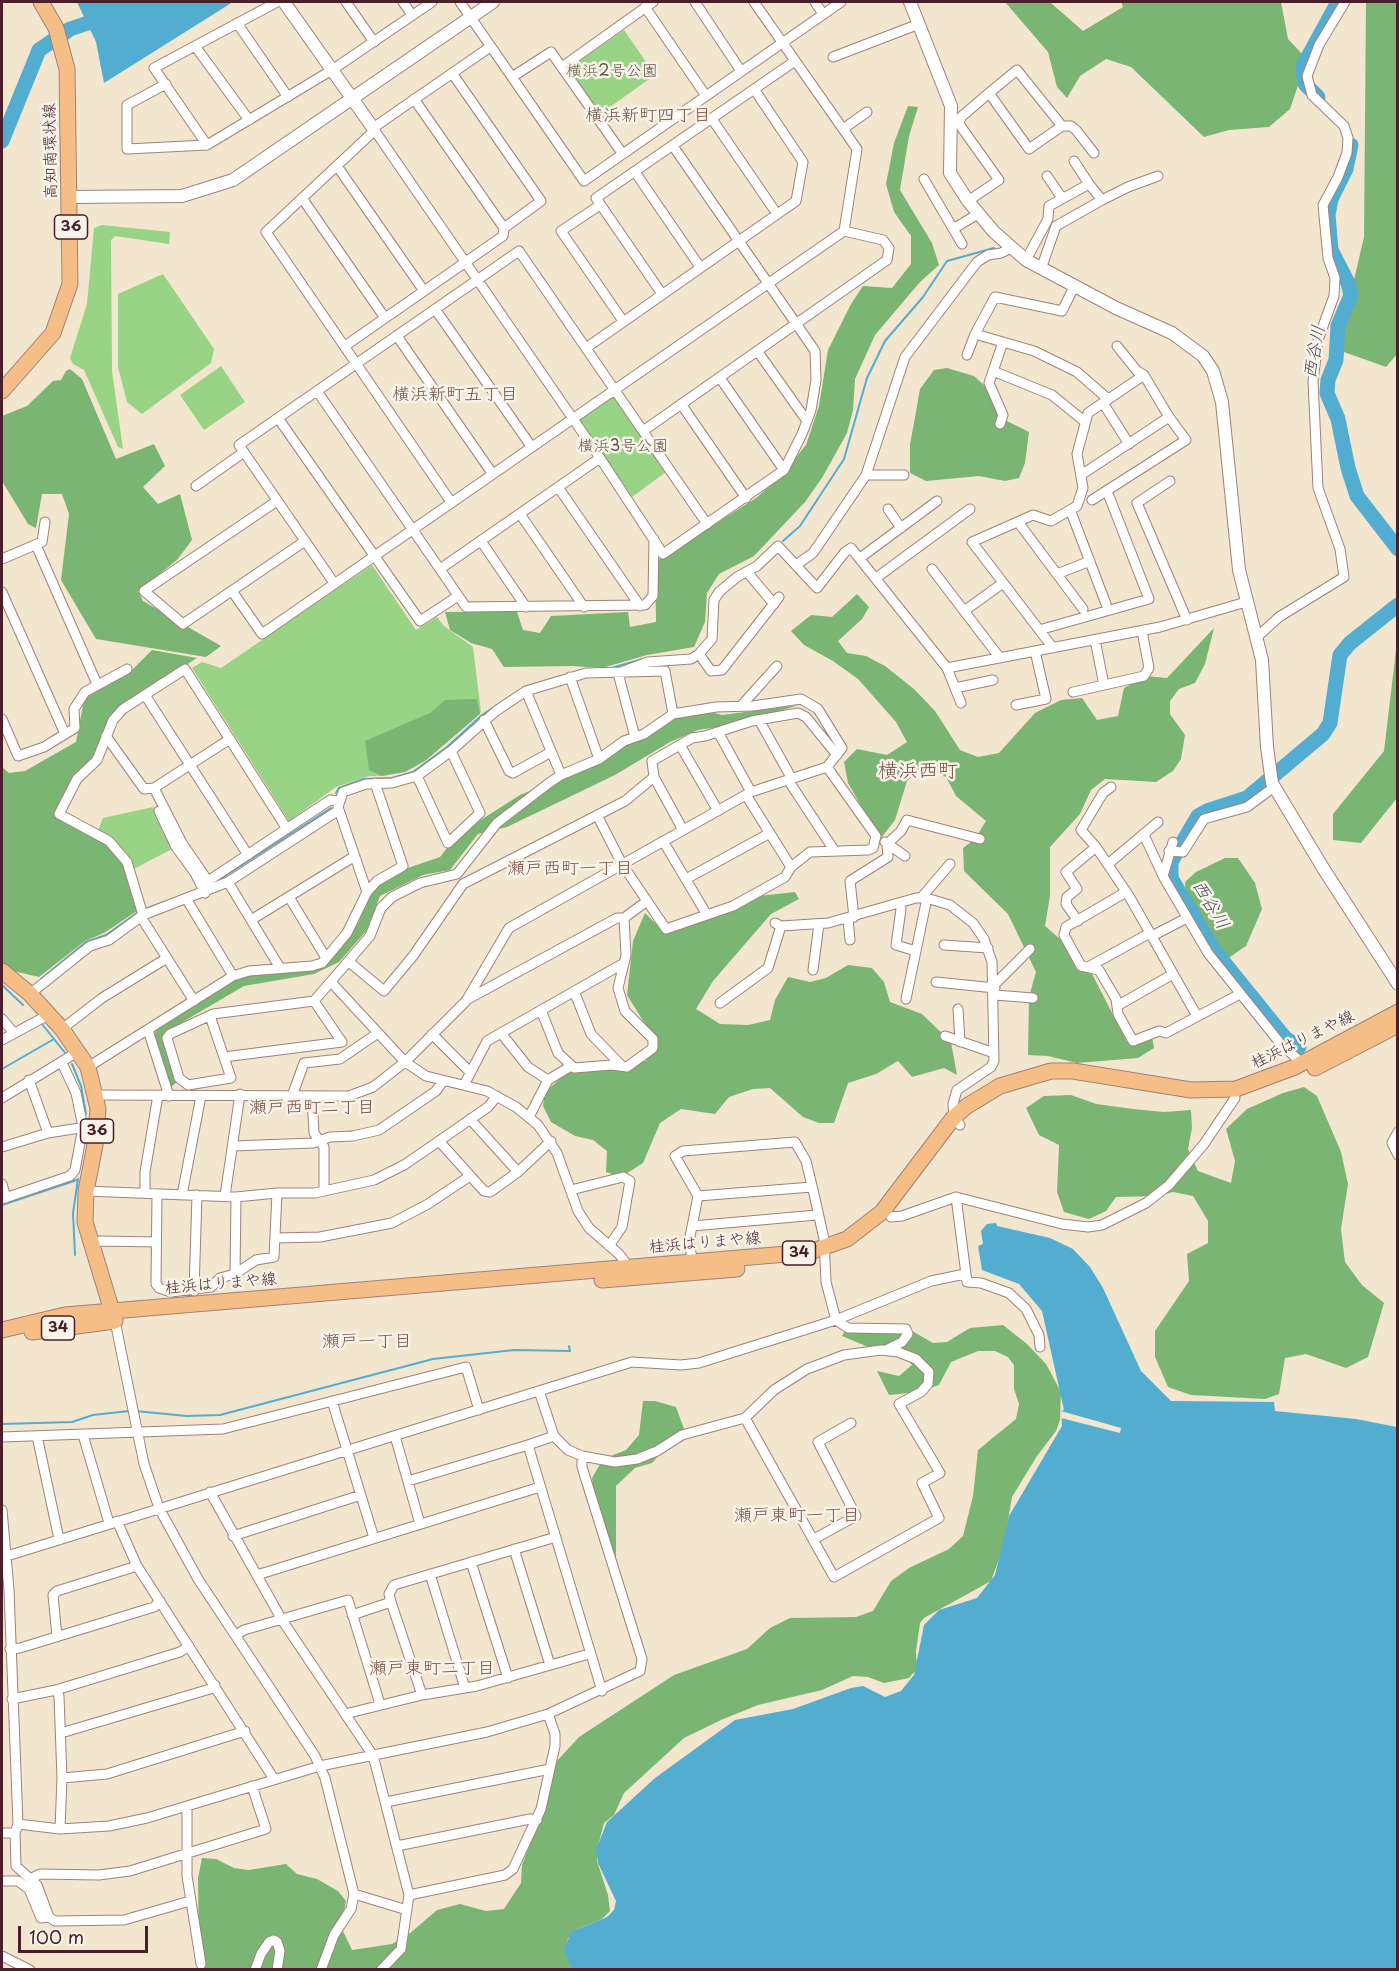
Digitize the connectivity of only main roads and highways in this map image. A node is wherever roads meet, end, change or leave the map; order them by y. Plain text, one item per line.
1 (41, 2) edge
2 (2, 391) edge
3 (2, 971) edge
4 (1396, 1021) edge
5 (1306, 1067) junction
6 (957, 1121) junction
7 (825, 1253) junction
8 (113, 1316) junction
9 (2, 1330) edge
10 (2, 1340) edge

1 - 2 main road, 高知南環状線 / 36
3 - 8 main road, 36
4 - 5 main road, 桂浜はりまや線 / 34
5 - 6 main road, 桂浜はりまや線 / 34
5 - 6 main road, 桂浜はりまや線 / 34
6 - 7 main road, 桂浜はりまや線 / 34
6 - 7 main road, 桂浜はりまや線 / 34
7 - 8 main road, 桂浜はりまや線 / 34
8 - 9 main road, 桂浜はりまや線 / 34
8 - 10 main road, 桂浜はりまや線 / 34

